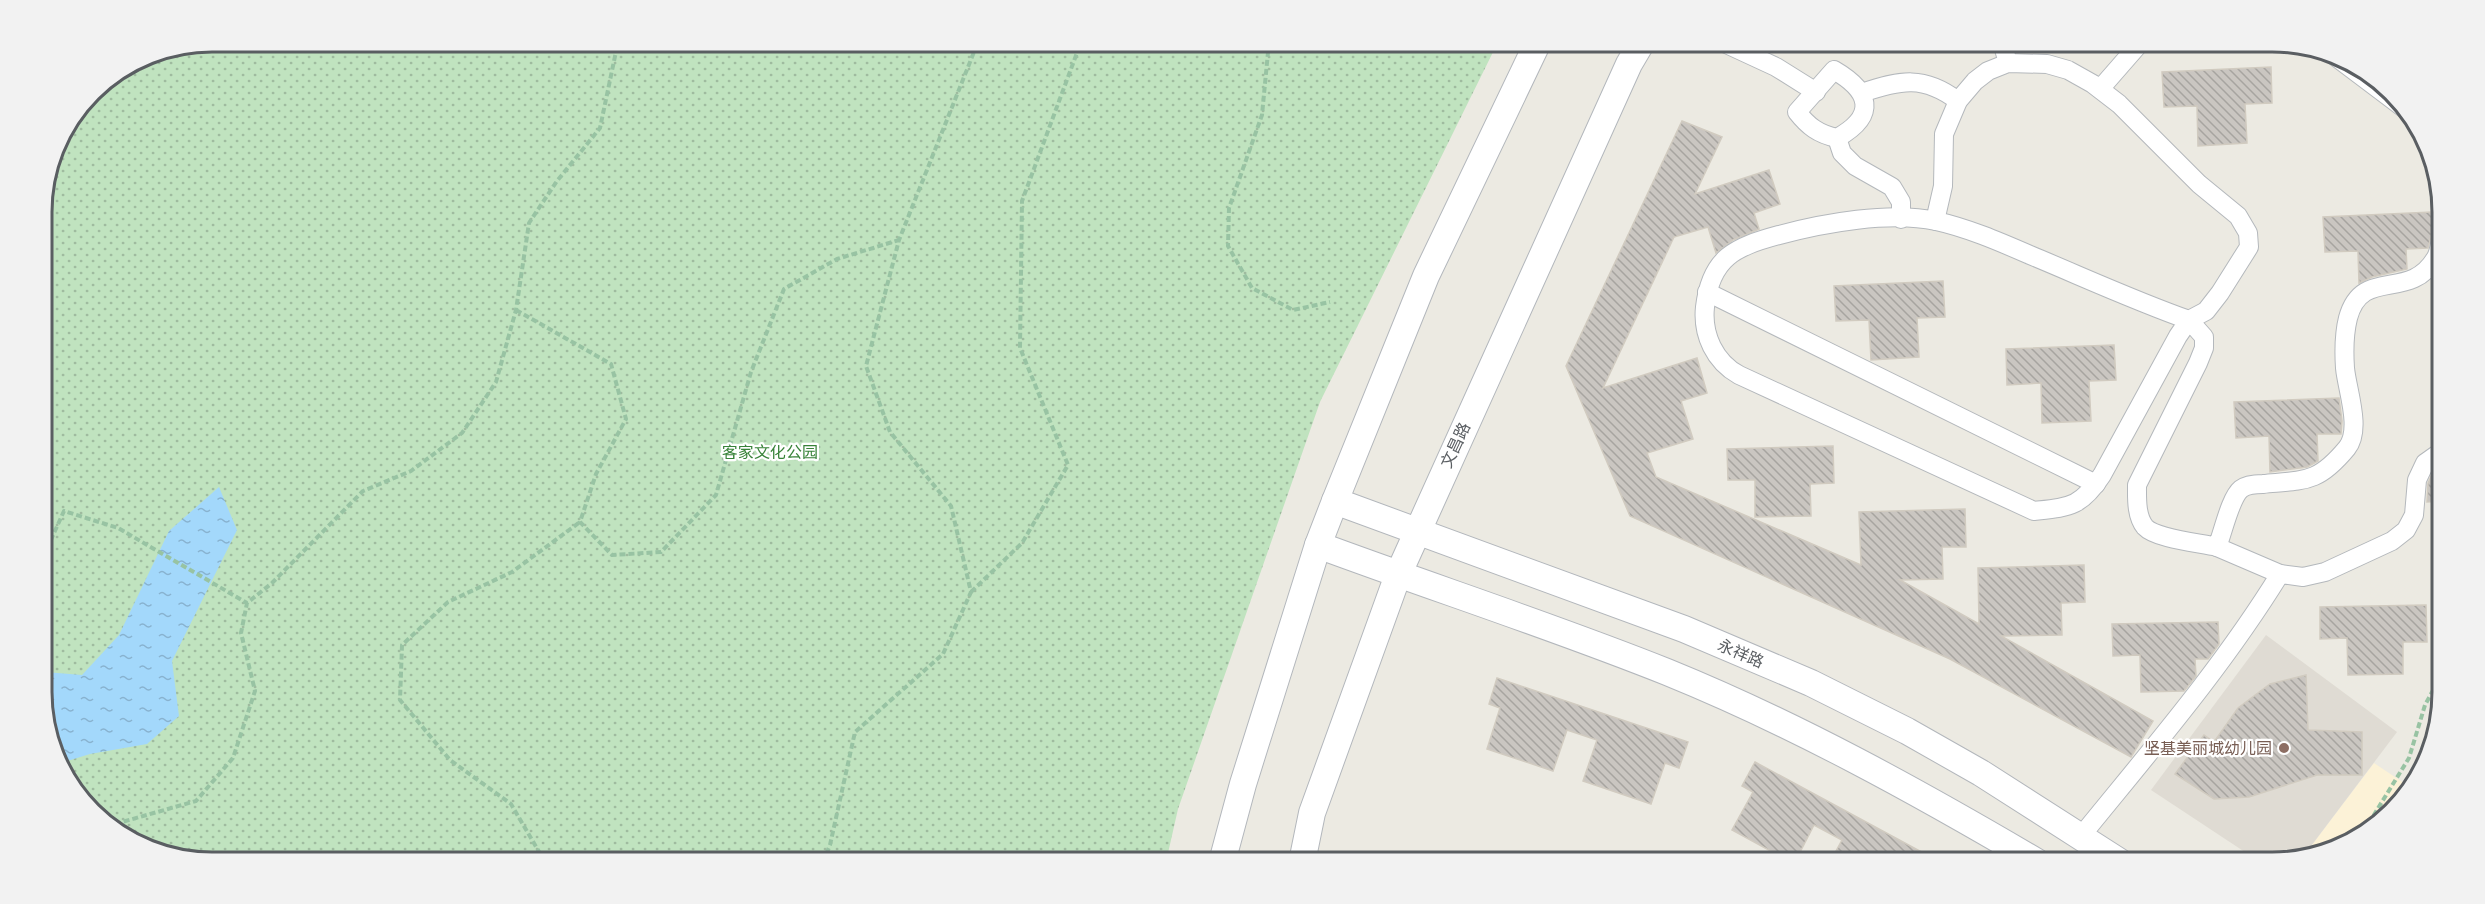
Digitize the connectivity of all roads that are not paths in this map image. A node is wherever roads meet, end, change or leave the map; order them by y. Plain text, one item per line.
1 (1533, 52) edge
2 (1636, 52) edge
3 (1744, 52) edge
4 (2005, 52) edge
5 (2132, 52) edge
6 (2008, 63) junction
7 (2100, 89) junction
8 (1816, 92) junction
9 (1862, 93) junction
10 (1958, 101) junction
11 (1837, 138) junction
12 (1901, 219) junction
13 (1935, 221) junction
14 (2432, 263) edge
15 (1707, 292) junction
16 (2189, 320) junction
17 (2432, 458) edge
18 (2096, 484) junction
19 (1335, 501) junction
20 (1416, 531) junction
21 (1318, 545) junction
22 (2217, 547) junction
23 (2280, 574) junction
24 (1398, 575) junction
25 (2082, 835) junction
26 (1304, 851) edge
27 (2018, 851) edge
28 (2105, 851) edge
29 (1225, 852) edge

1 - 19 street
2 - 20 street, 文昌路
3 - 8 street
4 - 6 street
5 - 7 street
6 - 7 street
6 - 10 street
7 - 16 street
8 - 9 street
8 - 11 street
9 - 10 street
9 - 11 street
10 - 13 street
11 - 12 street
12 - 13 street
12 - 15 street
13 - 16 street
14 - 22 street
15 - 18 street
15 - 18 street
16 - 18 street
16 - 22 street
17 - 23 street
19 - 20 street, 永祥路
19 - 21 street
20 - 24 street, 文昌路
20 - 25 street, 永祥路
21 - 24 street
21 - 29 street
22 - 23 street
23 - 25 street
24 - 26 street, 文昌路
24 - 27 street
25 - 28 street, 永祥路

